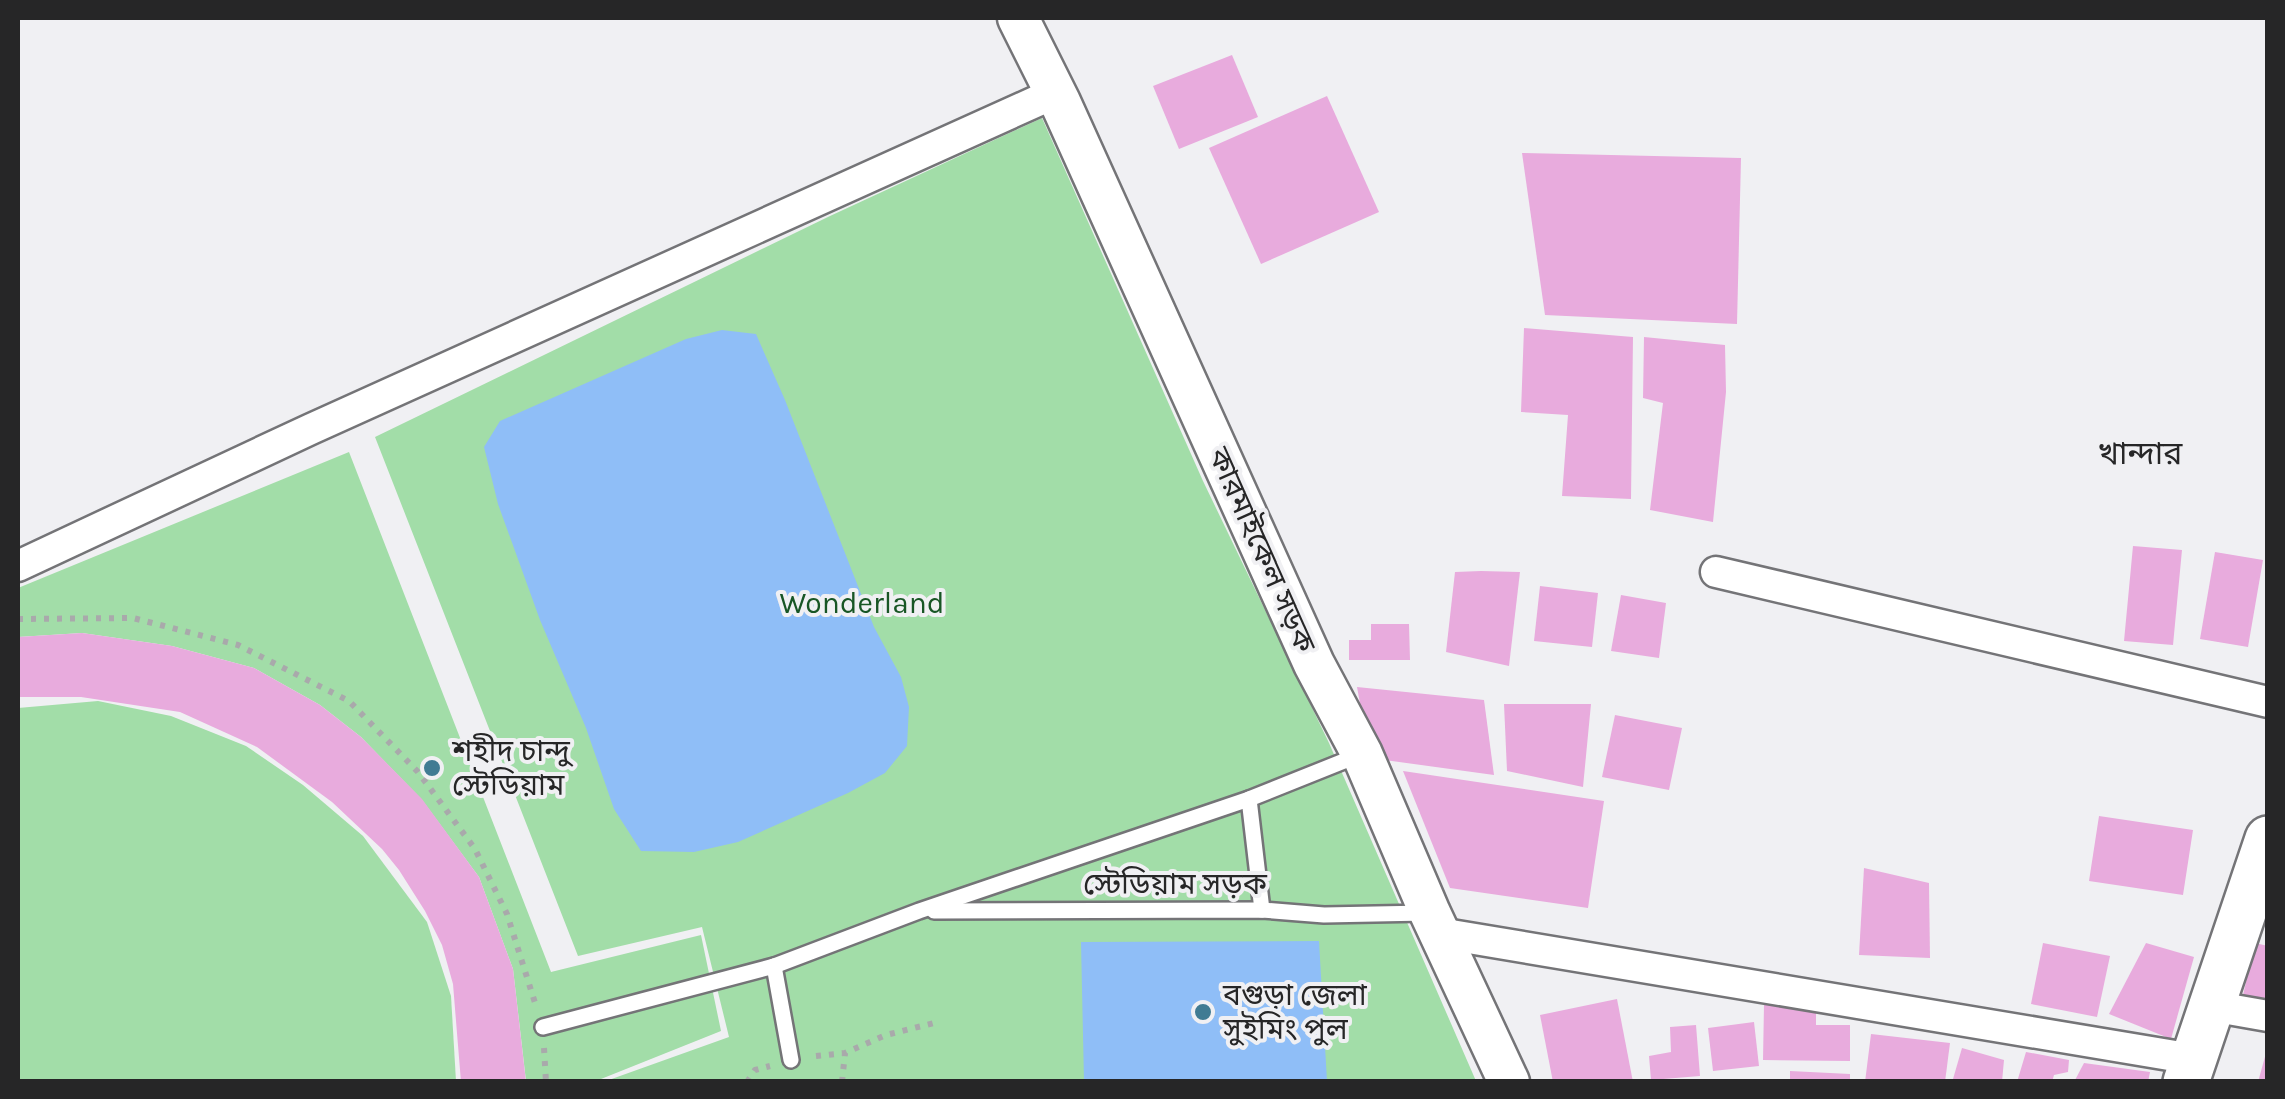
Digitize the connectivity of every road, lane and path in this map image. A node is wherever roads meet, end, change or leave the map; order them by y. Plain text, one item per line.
1 (1018, 18) edge
2 (1055, 93) junction
3 (18, 566) edge
4 (1716, 572) dead end
5 (18, 619) edge
6 (2268, 702) edge
7 (1362, 754) junction
8 (1248, 799) junction
9 (2268, 839) edge
10 (1262, 910) junction
11 (919, 911) junction
12 (1435, 923) junction
13 (774, 966) junction
14 (2212, 1006) junction
15 (2268, 1016) edge
16 (938, 1022) dead end
17 (542, 1026) joint
18 (844, 1052) junction
19 (790, 1060) junction
20 (2190, 1070) edge
21 (748, 1082) edge
22 (842, 1082) edge
23 (1509, 1082) edge

1 - 2 street, কারমাইকেল সড়ক
2 - 3 street
2 - 7 street, কারমাইকেল সড়ক
4 - 6 street
5 - 17 path
7 - 8 lane, স্টেডিয়াম সড়ক
7 - 12 street, কারমাইকেল সড়ক
8 - 10 lane
8 - 11 lane, স্টেডিয়াম সড়ক
9 - 14 main road
10 - 11 lane, স্টেডিয়াম সড়ক
10 - 12 lane, স্টেডিয়াম সড়ক
11 - 13 lane, স্টেডিয়াম সড়ক
12 - 20 street
12 - 23 street, কারমাইকেল সড়ক
13 - 17 lane, স্টেডিয়াম সড়ক
13 - 19 lane
14 - 15 street
14 - 20 main road
16 - 18 path
18 - 19 path
18 - 22 path
19 - 21 path

